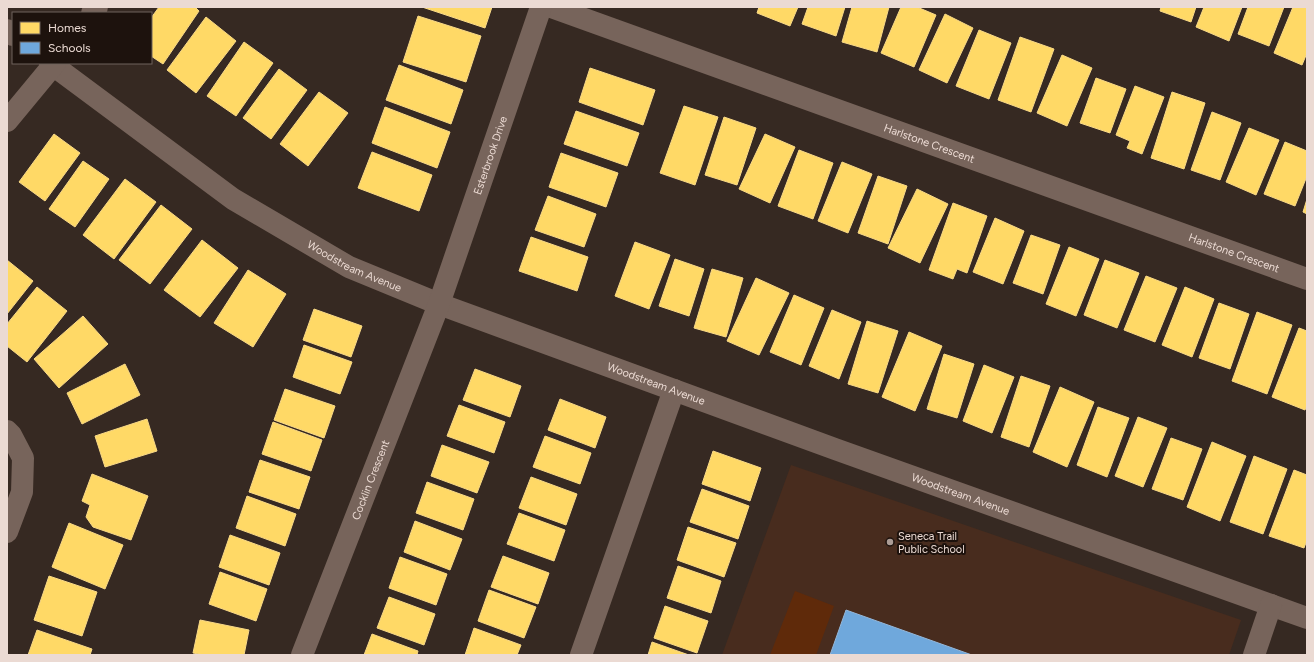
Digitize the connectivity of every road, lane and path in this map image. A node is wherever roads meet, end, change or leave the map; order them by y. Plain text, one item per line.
1 (541, 7) edge
2 (551, 7) edge
3 (53, 64) edge
4 (7, 121) edge
5 (1307, 279) edge
6 (439, 304) junction
7 (674, 390) junction
8 (7, 431) edge
9 (7, 532) edge
10 (1271, 606) junction
11 (1307, 618) edge
12 (302, 655) edge
13 (581, 655) edge
14 (1254, 655) edge

1 - 6 street, Esterbrook Drive
2 - 5 street, Harlstone Crescent
3 - 4 street
3 - 6 street, Woodstream Avenue
6 - 7 street, Woodstream Avenue
6 - 12 street, Cocklin Crescent
7 - 10 street, Woodstream Avenue
7 - 13 street
8 - 9 street
10 - 11 street, Woodstream Avenue
10 - 14 street

